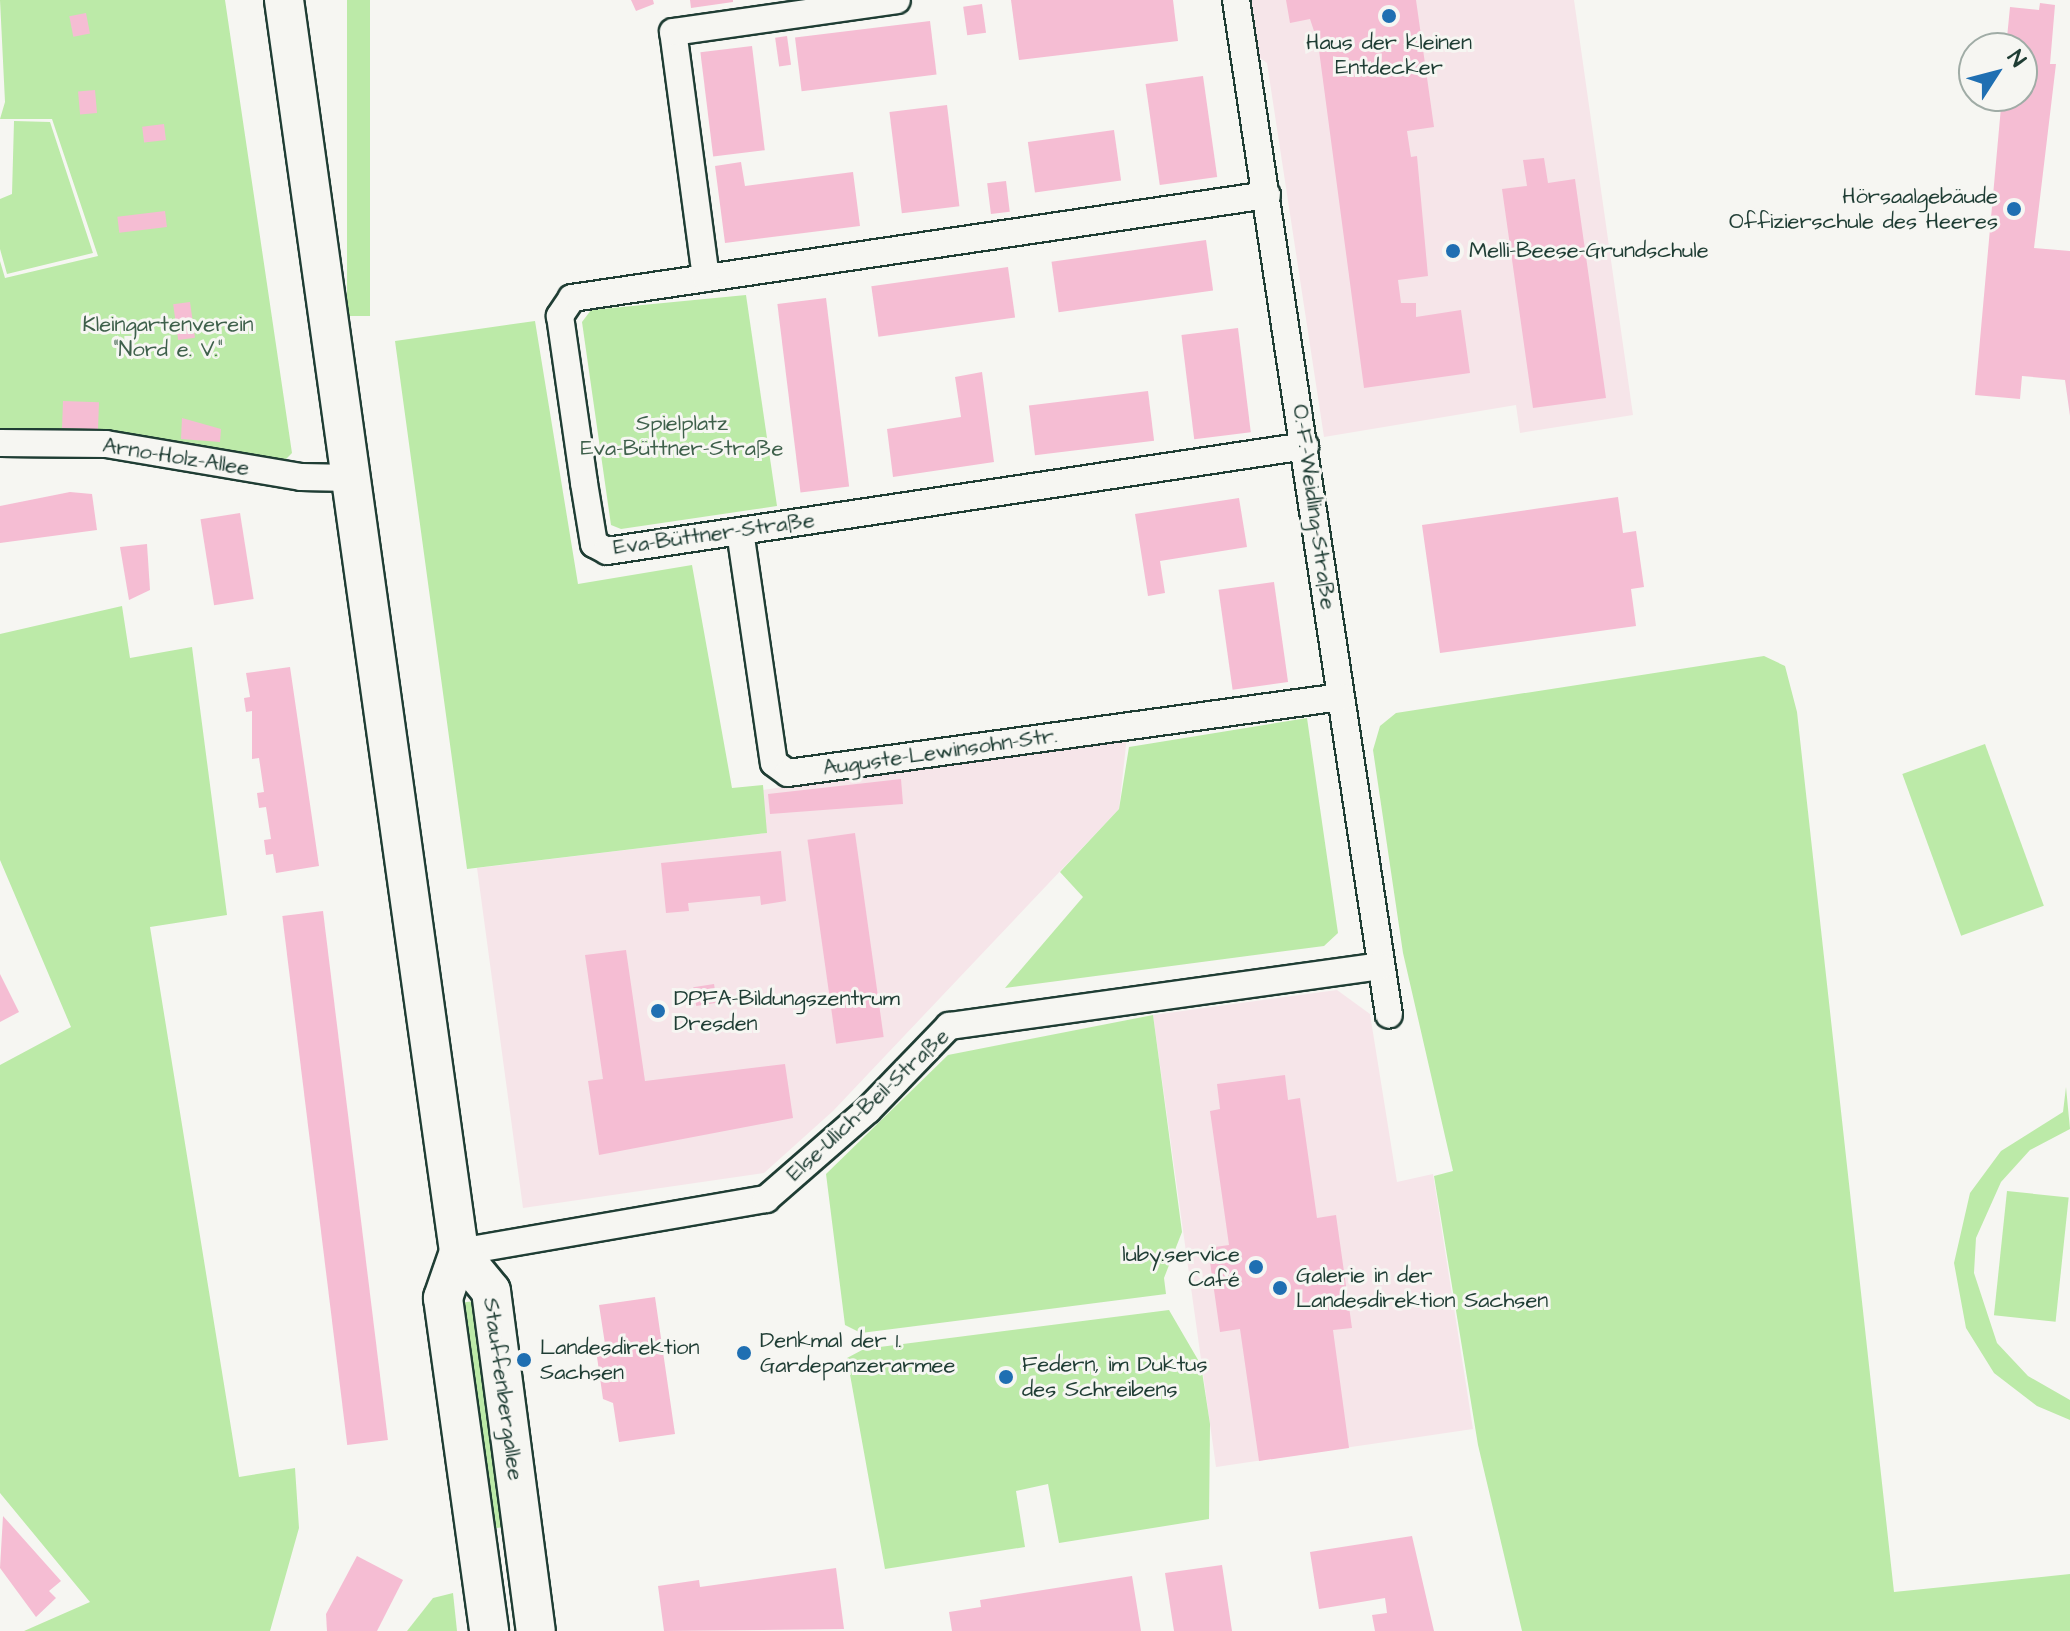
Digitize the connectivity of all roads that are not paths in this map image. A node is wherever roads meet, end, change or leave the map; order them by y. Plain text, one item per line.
1 (284, 0) edge
2 (897, 0) edge
3 (1236, 0) edge
4 (1267, 195) junction
5 (706, 278) junction
6 (0, 443) edge
7 (1305, 446) junction
8 (351, 478) junction
9 (740, 531) junction
10 (1341, 697) junction
11 (1380, 966) junction
12 (1389, 1015) dead end
13 (459, 1252) junction
14 (489, 1631) edge
15 (536, 1631) edge

1 - 8 main road
2 - 5 street
3 - 4 street, O.-F.-Weidling-Straße
4 - 5 street, Eva-Büttner-Straße
4 - 7 street, O.-F.-Weidling-Straße
5 - 9 street, Eva-Büttner-Straße
6 - 8 street, Arno-Holz-Allee
7 - 9 street, Eva-Büttner-Straße
7 - 10 street, O.-F.-Weidling-Straße
8 - 13 main road
9 - 10 street, Auguste-Lewinsohn-Str.
10 - 11 street, O.-F.-Weidling-Straße
11 - 12 street, O.-F.-Weidling-Straße
11 - 13 street, Else-Ulich-Beil-Straße
13 - 14 main road, Stauffenbergallee
13 - 15 main road, Stauffenbergallee

